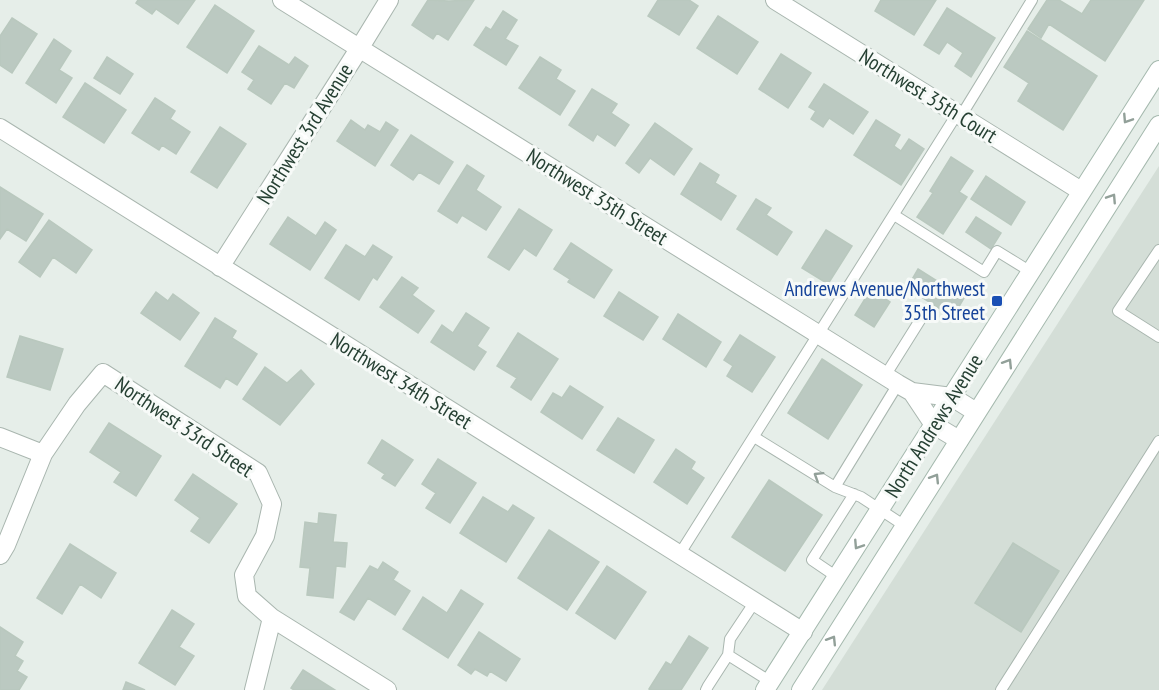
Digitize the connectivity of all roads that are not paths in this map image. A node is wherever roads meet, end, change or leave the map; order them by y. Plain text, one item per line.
1 (282, 0) edge
2 (389, 0) edge
3 (775, 0) edge
4 (1032, 0) edge
5 (359, 49) junction
6 (1159, 70) edge
7 (959, 115) junction
8 (1159, 125) edge
9 (0, 128) edge
10 (1081, 191) junction
11 (894, 215) junction
12 (1159, 250) edge
13 (220, 267) junction
14 (1031, 272) junction
15 (927, 309) dead end
16 (819, 335) junction
17 (1159, 337) edge
18 (898, 384) junction
19 (952, 397) junction
20 (976, 412) junction
21 (934, 424) junction
22 (0, 436) edge
23 (754, 437) junction
24 (959, 440) junction
25 (1159, 441) edge
26 (43, 454) junction
27 (836, 487) junction
28 (854, 494) junction
29 (880, 510) junction
30 (905, 526) junction
31 (0, 555) edge
32 (679, 555) junction
33 (837, 578) junction
34 (754, 603) junction
35 (272, 618) junction
36 (802, 632) junction
37 (728, 655) junction
38 (768, 686) edge
39 (254, 690) edge
40 (387, 690) edge
41 (706, 690) edge
42 (801, 690) edge
43 (1001, 690) edge

1 - 5 street, Northwest 35th Street
2 - 5 street, Northwest 3rd Avenue
3 - 7 street, Northwest 35th Court
4 - 7 lane
5 - 13 street, Northwest 3rd Avenue
5 - 16 street, Northwest 35th Street
6 -> 10 street, North Andrews Avenue
7 - 10 street, Northwest 35th Court
7 - 11 lane
20 -> 8 street, North Andrews Avenue
9 - 13 street, Northwest 34th Street
10 - 14 street, North Andrews Avenue
11 - 14 lane
11 - 16 lane
12 - 17 lane
13 - 32 street, Northwest 34th Street
14 - 19 street, North Andrews Avenue
15 - 18 lane
16 - 18 street, Northwest 35th Street
16 - 23 lane
18 - 19 street, Northwest 35th Street
18 - 21 street, Northwest 35th Street
18 - 27 lane
19 - 20 street, Northwest 35th Street
19 - 21 street, North Andrews Avenue
20 - 24 street, North Andrews Avenue
21 - 24 street, Northwest 35th Street
21 - 29 street, North Andrews Avenue
22 - 26 street
27 -> 23 lane
23 - 32 lane
30 -> 24 street, North Andrews Avenue
25 - 43 lane
26 - 31 street
26 - 35 street, Northwest 33rd Street
27 - 28 lane
28 - 29 lane
28 - 33 lane
29 - 30 lane
29 -> 33 street, North Andrews Avenue
42 -> 30 street, North Andrews Avenue
32 - 34 street, Northwest 34th Street
33 - 36 street, North Andrews Avenue
34 - 36 street, Northwest 34th Street
34 - 37 lane
35 - 39 street
35 - 40 street, Northwest 33rd Street
36 - 38 street, North Andrews Avenue
37 - 38 lane
37 - 41 lane

